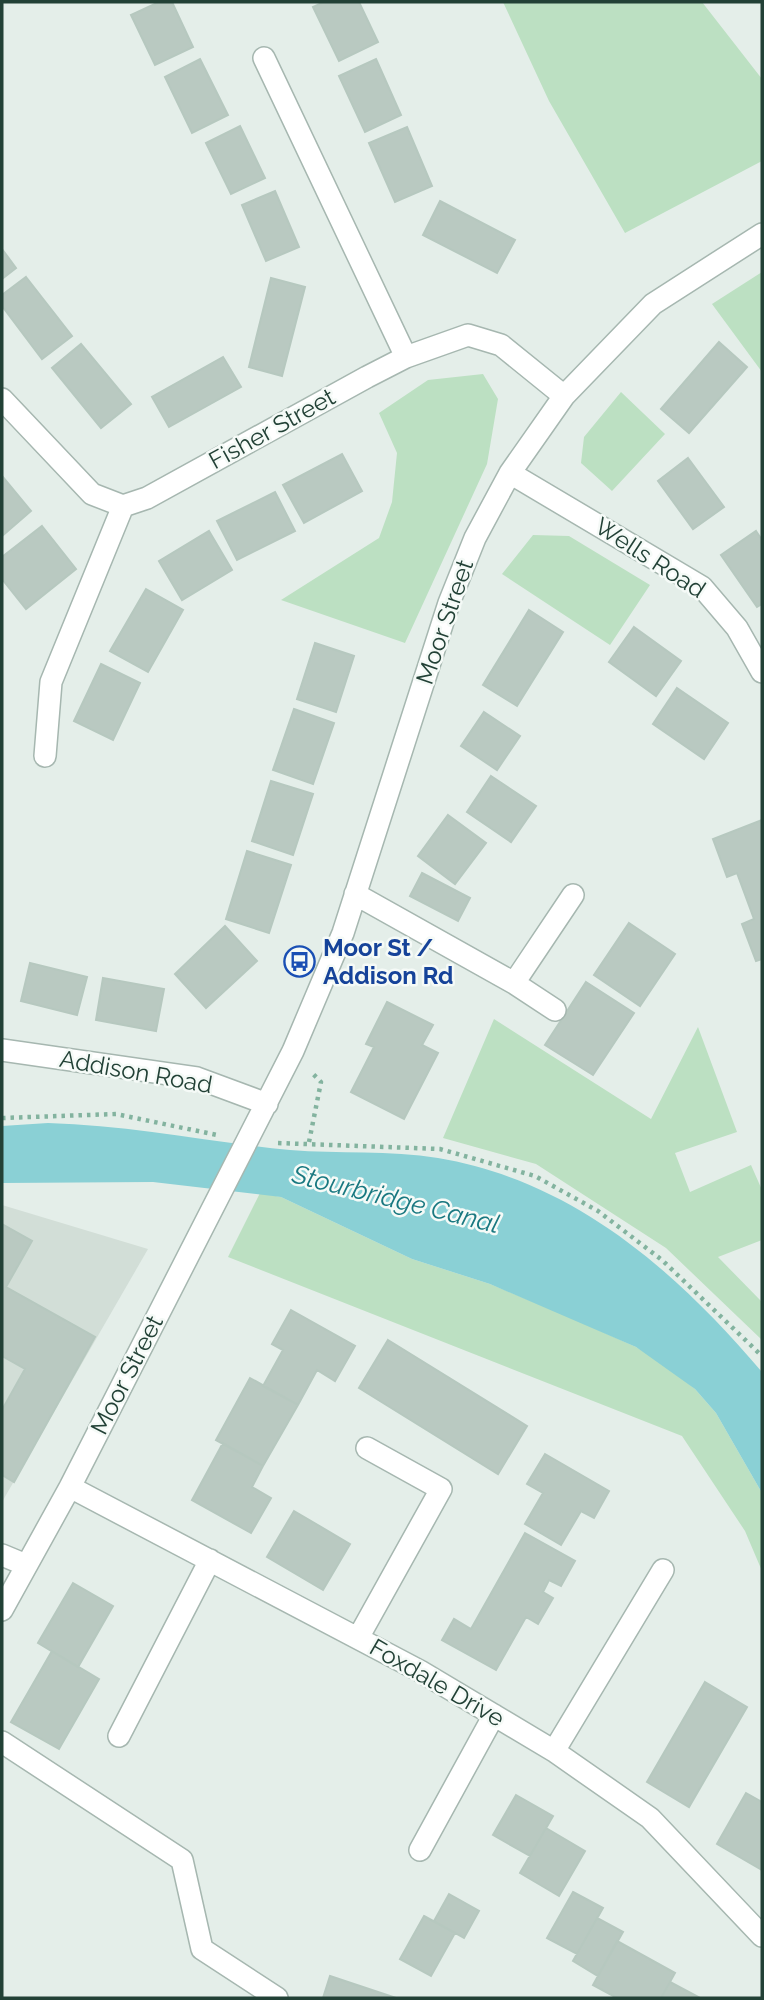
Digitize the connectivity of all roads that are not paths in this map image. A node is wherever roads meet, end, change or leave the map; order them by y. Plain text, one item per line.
1 (264, 58) dead end
2 (762, 234) edge
3 (406, 357) junction
4 (564, 396) junction
5 (2, 399) edge
6 (510, 473) junction
7 (123, 506) junction
8 (762, 672) edge
9 (45, 756) dead end
10 (355, 894) junction
11 (573, 895) dead end
12 (514, 983) junction
13 (555, 1010) dead end
14 (2, 1050) edge
15 (267, 1104) junction
16 (367, 1448) dead end
17 (70, 1487) junction
18 (2, 1555) edge
19 (210, 1560) junction
20 (26, 1564) junction
21 (663, 1570) dead end
22 (2, 1610) edge
23 (358, 1638) junction
24 (495, 1715) junction
25 (119, 1736) dead end
26 (2, 1742) edge
27 (554, 1751) junction
28 (420, 1850) dead end
29 (762, 1936) edge
30 (277, 1998) edge

1 - 3 street
2 - 4 street, Moor Street
3 - 4 street, Fisher Street
3 - 7 street, Fisher Street
4 - 6 street, Moor Street
5 - 7 street
6 - 8 street, Wells Road
6 - 10 street, Moor Street
7 - 9 street
10 - 12 street
10 - 15 street, Moor Street
11 - 12 street
12 - 13 street
14 - 15 street, Addison Road
15 - 17 street, Moor Street
16 - 23 street
17 - 19 street, Foxdale Drive
17 - 20 street, Moor Street
18 - 20 street
19 - 23 street, Foxdale Drive
19 - 25 street
20 - 22 street, Moor Street
21 - 27 street
23 - 24 street, Foxdale Drive
24 - 27 street, Foxdale Drive
24 - 28 street
26 - 30 street
27 - 29 street, Foxdale Drive

